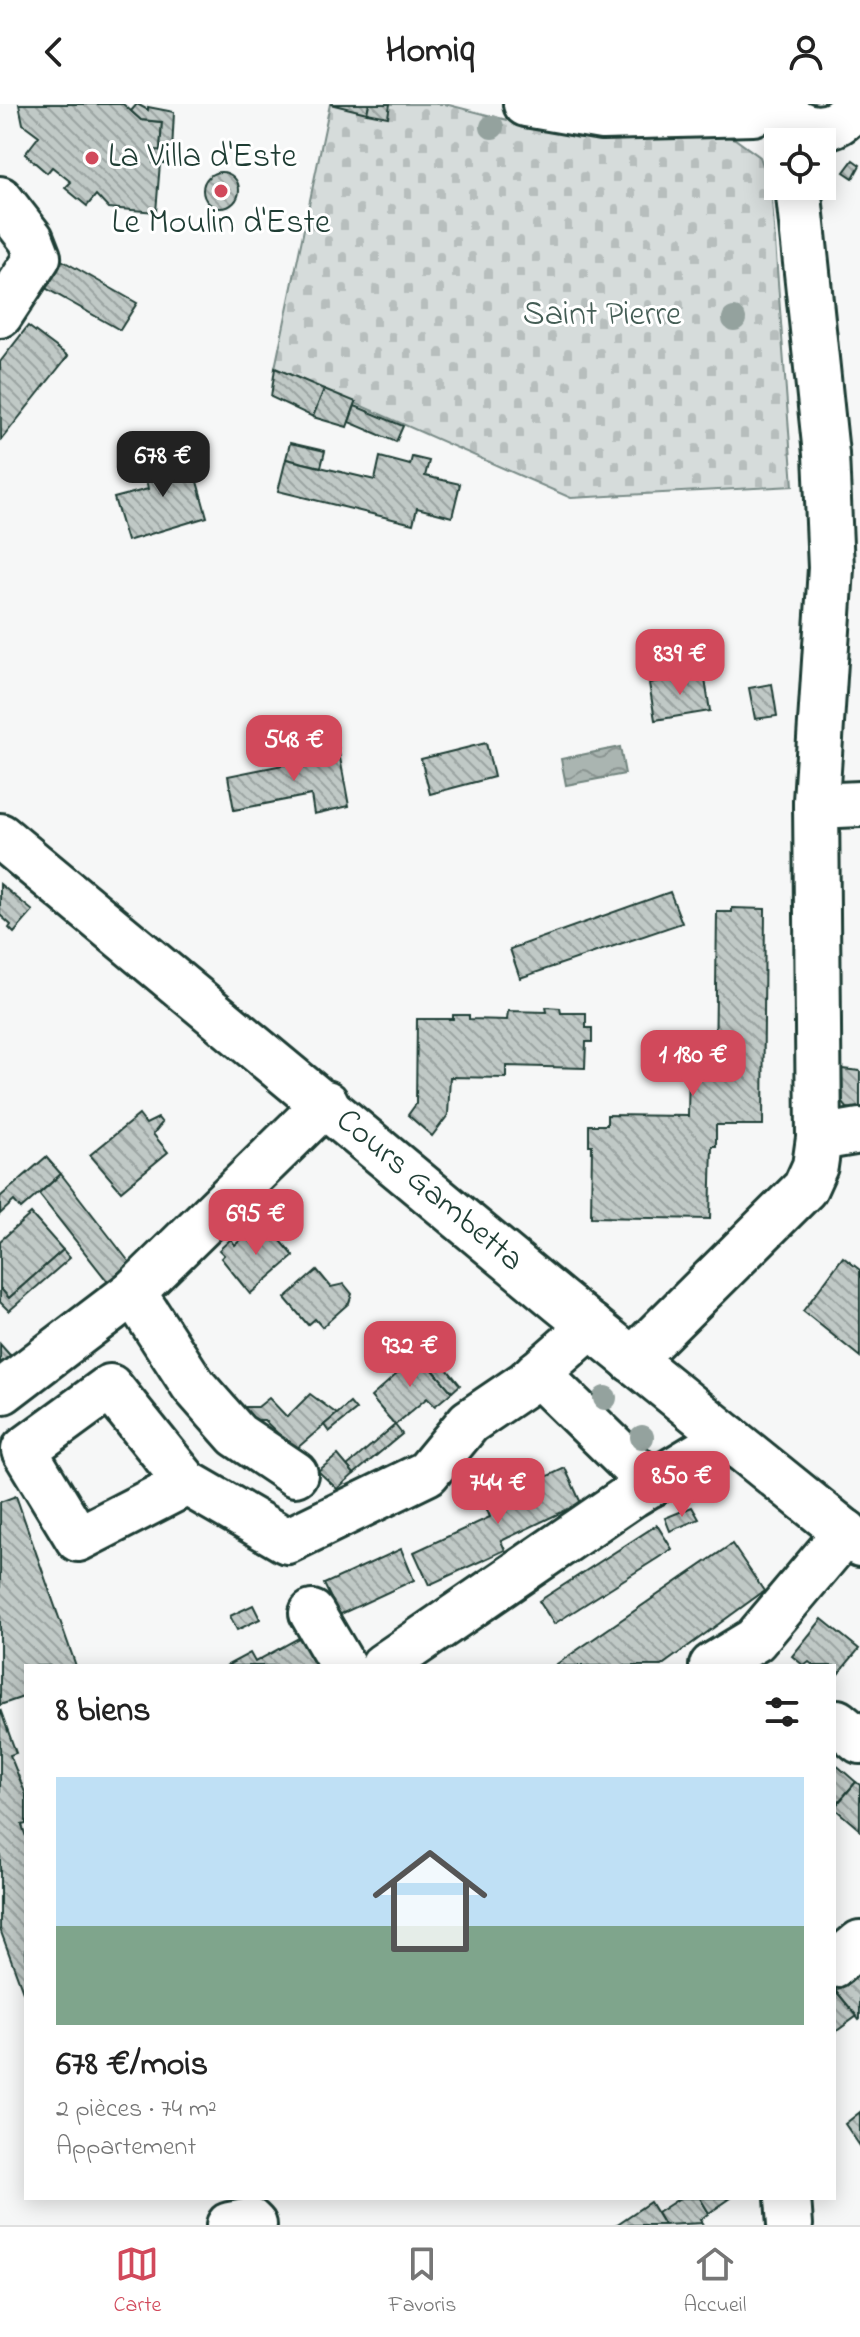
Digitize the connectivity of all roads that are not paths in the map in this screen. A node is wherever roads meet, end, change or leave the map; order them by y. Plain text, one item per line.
1 (526, 104) edge
2 (815, 121) edge
3 (0, 199) edge
4 (803, 200) edge
5 (0, 315) edge
6 (860, 804) edge
7 (816, 806) junction
8 (2, 840) edge
9 (326, 1103) junction
10 (840, 1135) edge
11 (133, 1292) junction
12 (591, 1326) junction
13 (632, 1360) junction
14 (537, 1373) junction
15 (0, 1388) edge
16 (728, 1437) junction
17 (12, 1454) edge
18 (295, 1474) dead end
19 (187, 1483) junction
20 (651, 1484) junction
21 (853, 1538) edge
22 (312, 1613) dead end
23 (756, 1653) edge
24 (342, 1664) edge
25 (386, 1664) edge
26 (719, 1664) edge
27 (860, 1943) edge
28 (836, 1963) edge
29 (788, 2200) edge
30 (229, 2225) edge
31 (254, 2225) edge
32 (790, 2225) edge

1 - 2 main road
3 - 5 main road
4 - 7 main road
6 - 7 main road
7 - 10 main road
8 - 9 main road, Cours Gambetta
9 - 11 main road
9 - 12 main road, Cours Gambetta
10 - 13 main road
11 - 15 main road
11 - 18 main road
12 - 13 main road, Cours Gambetta
12 - 14 main road
13 - 16 main road, Cours Gambetta
14 - 19 main road
14 - 20 main road
16 - 20 main road
16 - 21 main road, Cours Gambetta
17 - 19 main road
17 - 19 main road
20 - 25 main road
21 - 23 main road
22 - 24 main road
23 - 26 main road
27 - 28 main road
29 - 32 main road
30 - 31 main road

